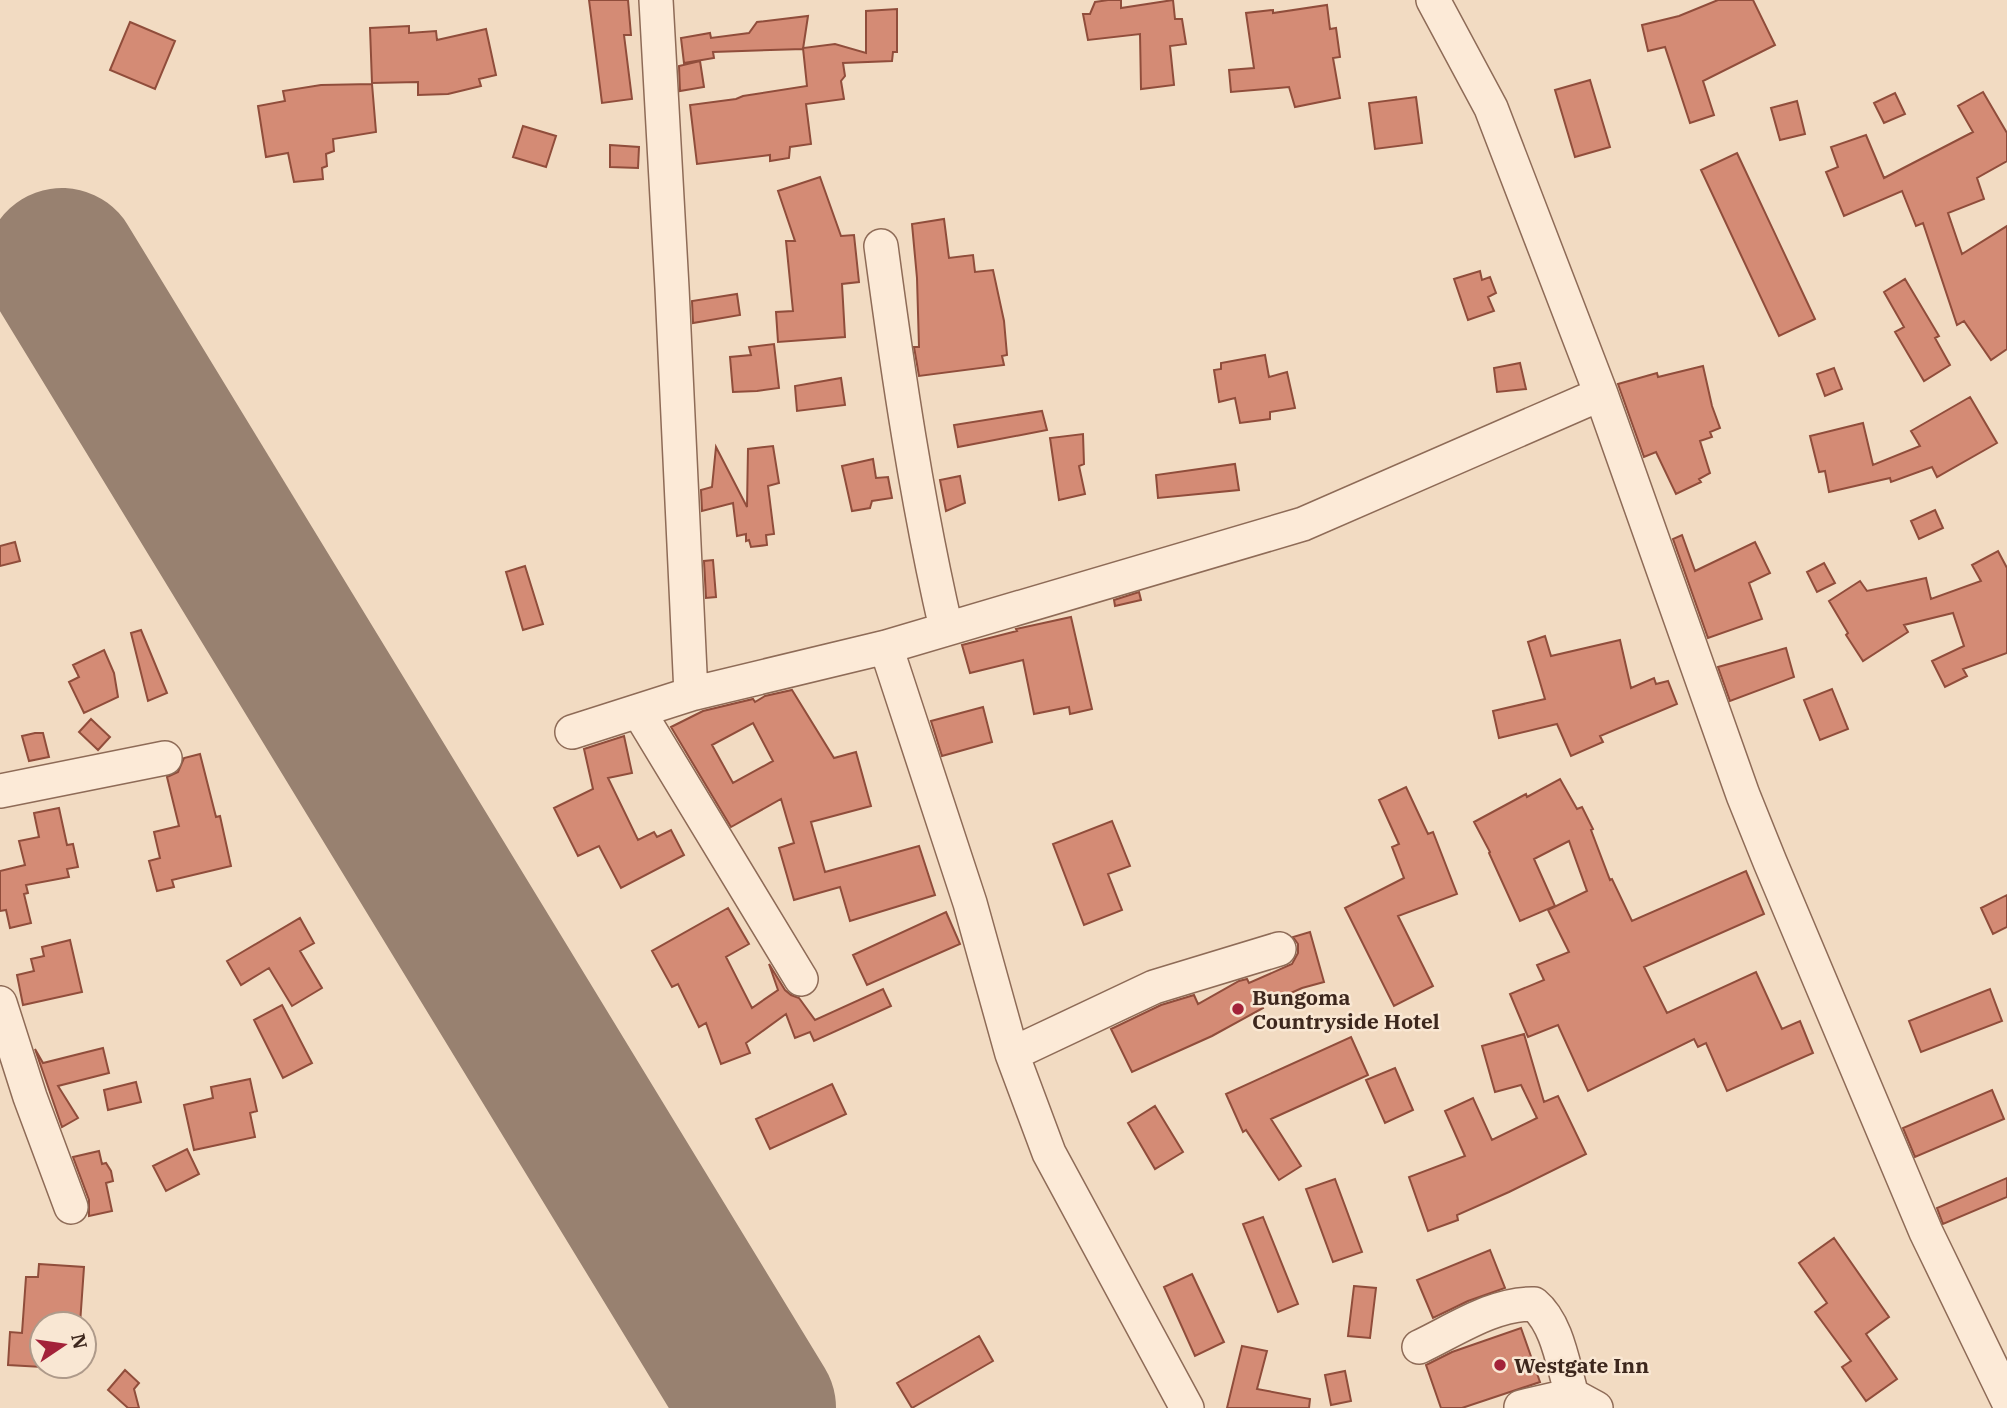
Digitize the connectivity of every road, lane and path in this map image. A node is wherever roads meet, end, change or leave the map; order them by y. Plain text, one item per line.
1 (656, 0) edge
2 (1433, 0) edge
3 (881, 246) dead end
4 (1601, 394) junction
5 (946, 628) junction
6 (886, 647) junction
7 (691, 694) junction
8 (639, 712) junction
9 (572, 732) dead end
10 (166, 758) dead end
11 (0, 792) edge
12 (1279, 948) dead end
13 (801, 979) dead end
14 (0, 1003) edge
15 (1012, 1054) junction
16 (71, 1207) dead end
17 (1419, 1347) dead end
18 (2007, 1399) edge
19 (1584, 1402) edge
20 (1521, 1407) edge
21 (1187, 1408) edge

1 - 7 street
2 - 4 street
3 - 5 street
4 - 5 street
4 - 18 street
5 - 6 street
6 - 7 street
6 - 15 street
7 - 8 street
8 - 9 street
8 - 13 street
10 - 11 street
12 - 15 street
14 - 16 street
15 - 21 street
17 - 19 street
19 - 20 street

